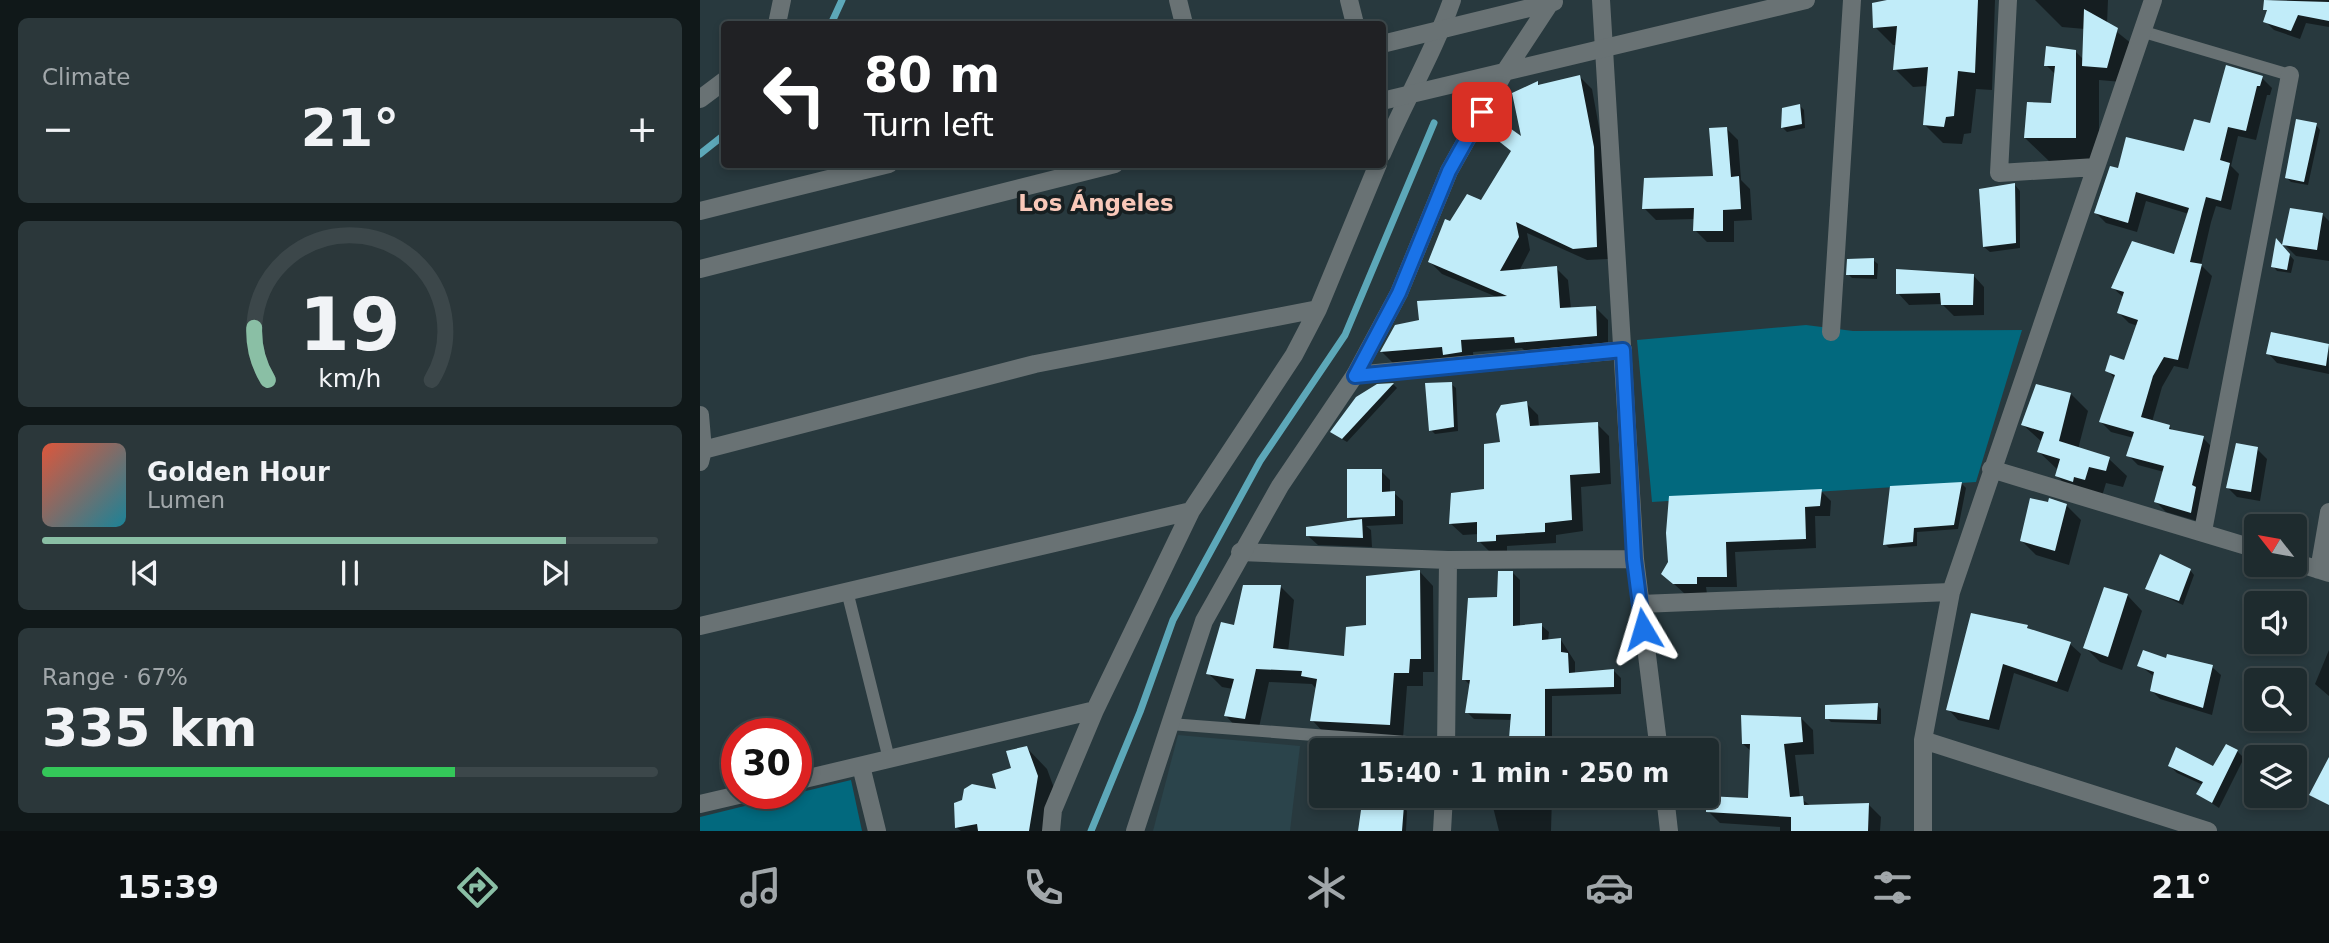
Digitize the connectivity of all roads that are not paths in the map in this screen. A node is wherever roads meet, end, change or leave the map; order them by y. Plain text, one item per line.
1 (782, 0) edge
2 (1178, 0) edge
3 (1349, 0) edge
4 (1452, 0) edge
5 (1601, 0) edge
6 (1806, 0) edge
7 (1852, 0) edge
8 (2008, 0) edge
9 (2153, 0) edge
10 (1556, 1) edge
11 (778, 21) edge
12 (1183, 21) edge
13 (1354, 21) edge
14 (1441, 31) junction
15 (2144, 32) junction
16 (1386, 43) edge
17 (1605, 48) junction
18 (1504, 73) junction
19 (2290, 75) joint
20 (721, 83) edge
21 (701, 94) edge
22 (1407, 95) junction
23 (1386, 100) edge
24 (1386, 145) edge
25 (2096, 167) junction
26 (873, 168) edge
27 (1099, 168) edge
28 (1376, 168) edge
29 (700, 211) edge
30 (700, 269) edge
31 (1318, 309) junction
32 (1831, 332) dead end
33 (1623, 350) junction
34 (1355, 376) junction
35 (700, 415) edge
36 (701, 456) edge
37 (1990, 468) junction
38 (1191, 511) junction
39 (2329, 512) edge
40 (2203, 531) junction
41 (2244, 545) edge
42 (1240, 552) junction
43 (1634, 559) junction
44 (1447, 560) junction
45 (2307, 566) edge
46 (2324, 571) edge
47 (848, 591) junction
48 (1951, 592) junction
49 (1640, 604) junction
50 (700, 626) edge
51 (1095, 710) junction
52 (1170, 724) junction
53 (1331, 738) edge
54 (1446, 738) edge
55 (1657, 738) edge
56 (1923, 740) junction
57 (889, 759) junction
58 (861, 765) junction
59 (812, 777) edge
60 (721, 799) edge
61 (700, 804) edge
62 (1443, 808) edge
63 (1666, 808) edge
64 (877, 831) edge
65 (1051, 831) edge
66 (1135, 831) edge
67 (1442, 831) edge
68 (1669, 831) edge
69 (1923, 831) edge
70 (2208, 831) edge

1 - 11 street
2 - 12 street
3 - 13 street
4 - 14 street
5 - 17 street
6 - 17 street
7 - 32 street
8 - 25 street
9 - 15 street
10 - 14 street
10 - 18 street
14 - 16 street
14 - 22 street
15 - 19 lane
15 - 25 street
17 - 18 street
17 - 33 street
18 - 22 street
18 - 34 street
19 - 40 street
20 - 21 street
22 - 23 street
22 - 24 street
25 - 37 street
26 - 29 street
27 - 30 street
28 - 31 street
31 - 36 street
31 - 38 street
33 - 34 street
33 - 43 street
34 - 42 street
35 - 36 street
37 - 40 street
37 - 48 street
38 - 47 street
38 - 51 street
39 - 46 street
40 - 41 street
42 - 44 street
42 - 52 street
43 - 44 street
43 - 49 street
44 - 54 street
45 - 46 street
47 - 50 street
47 - 57 lane
48 - 49 street
48 - 56 street
49 - 55 street
51 - 57 street
51 - 65 street
52 - 53 lane
52 - 66 street
56 - 69 street
56 - 70 street
57 - 58 street
58 - 59 street
58 - 64 street
60 - 61 street
62 - 67 street
63 - 68 street

